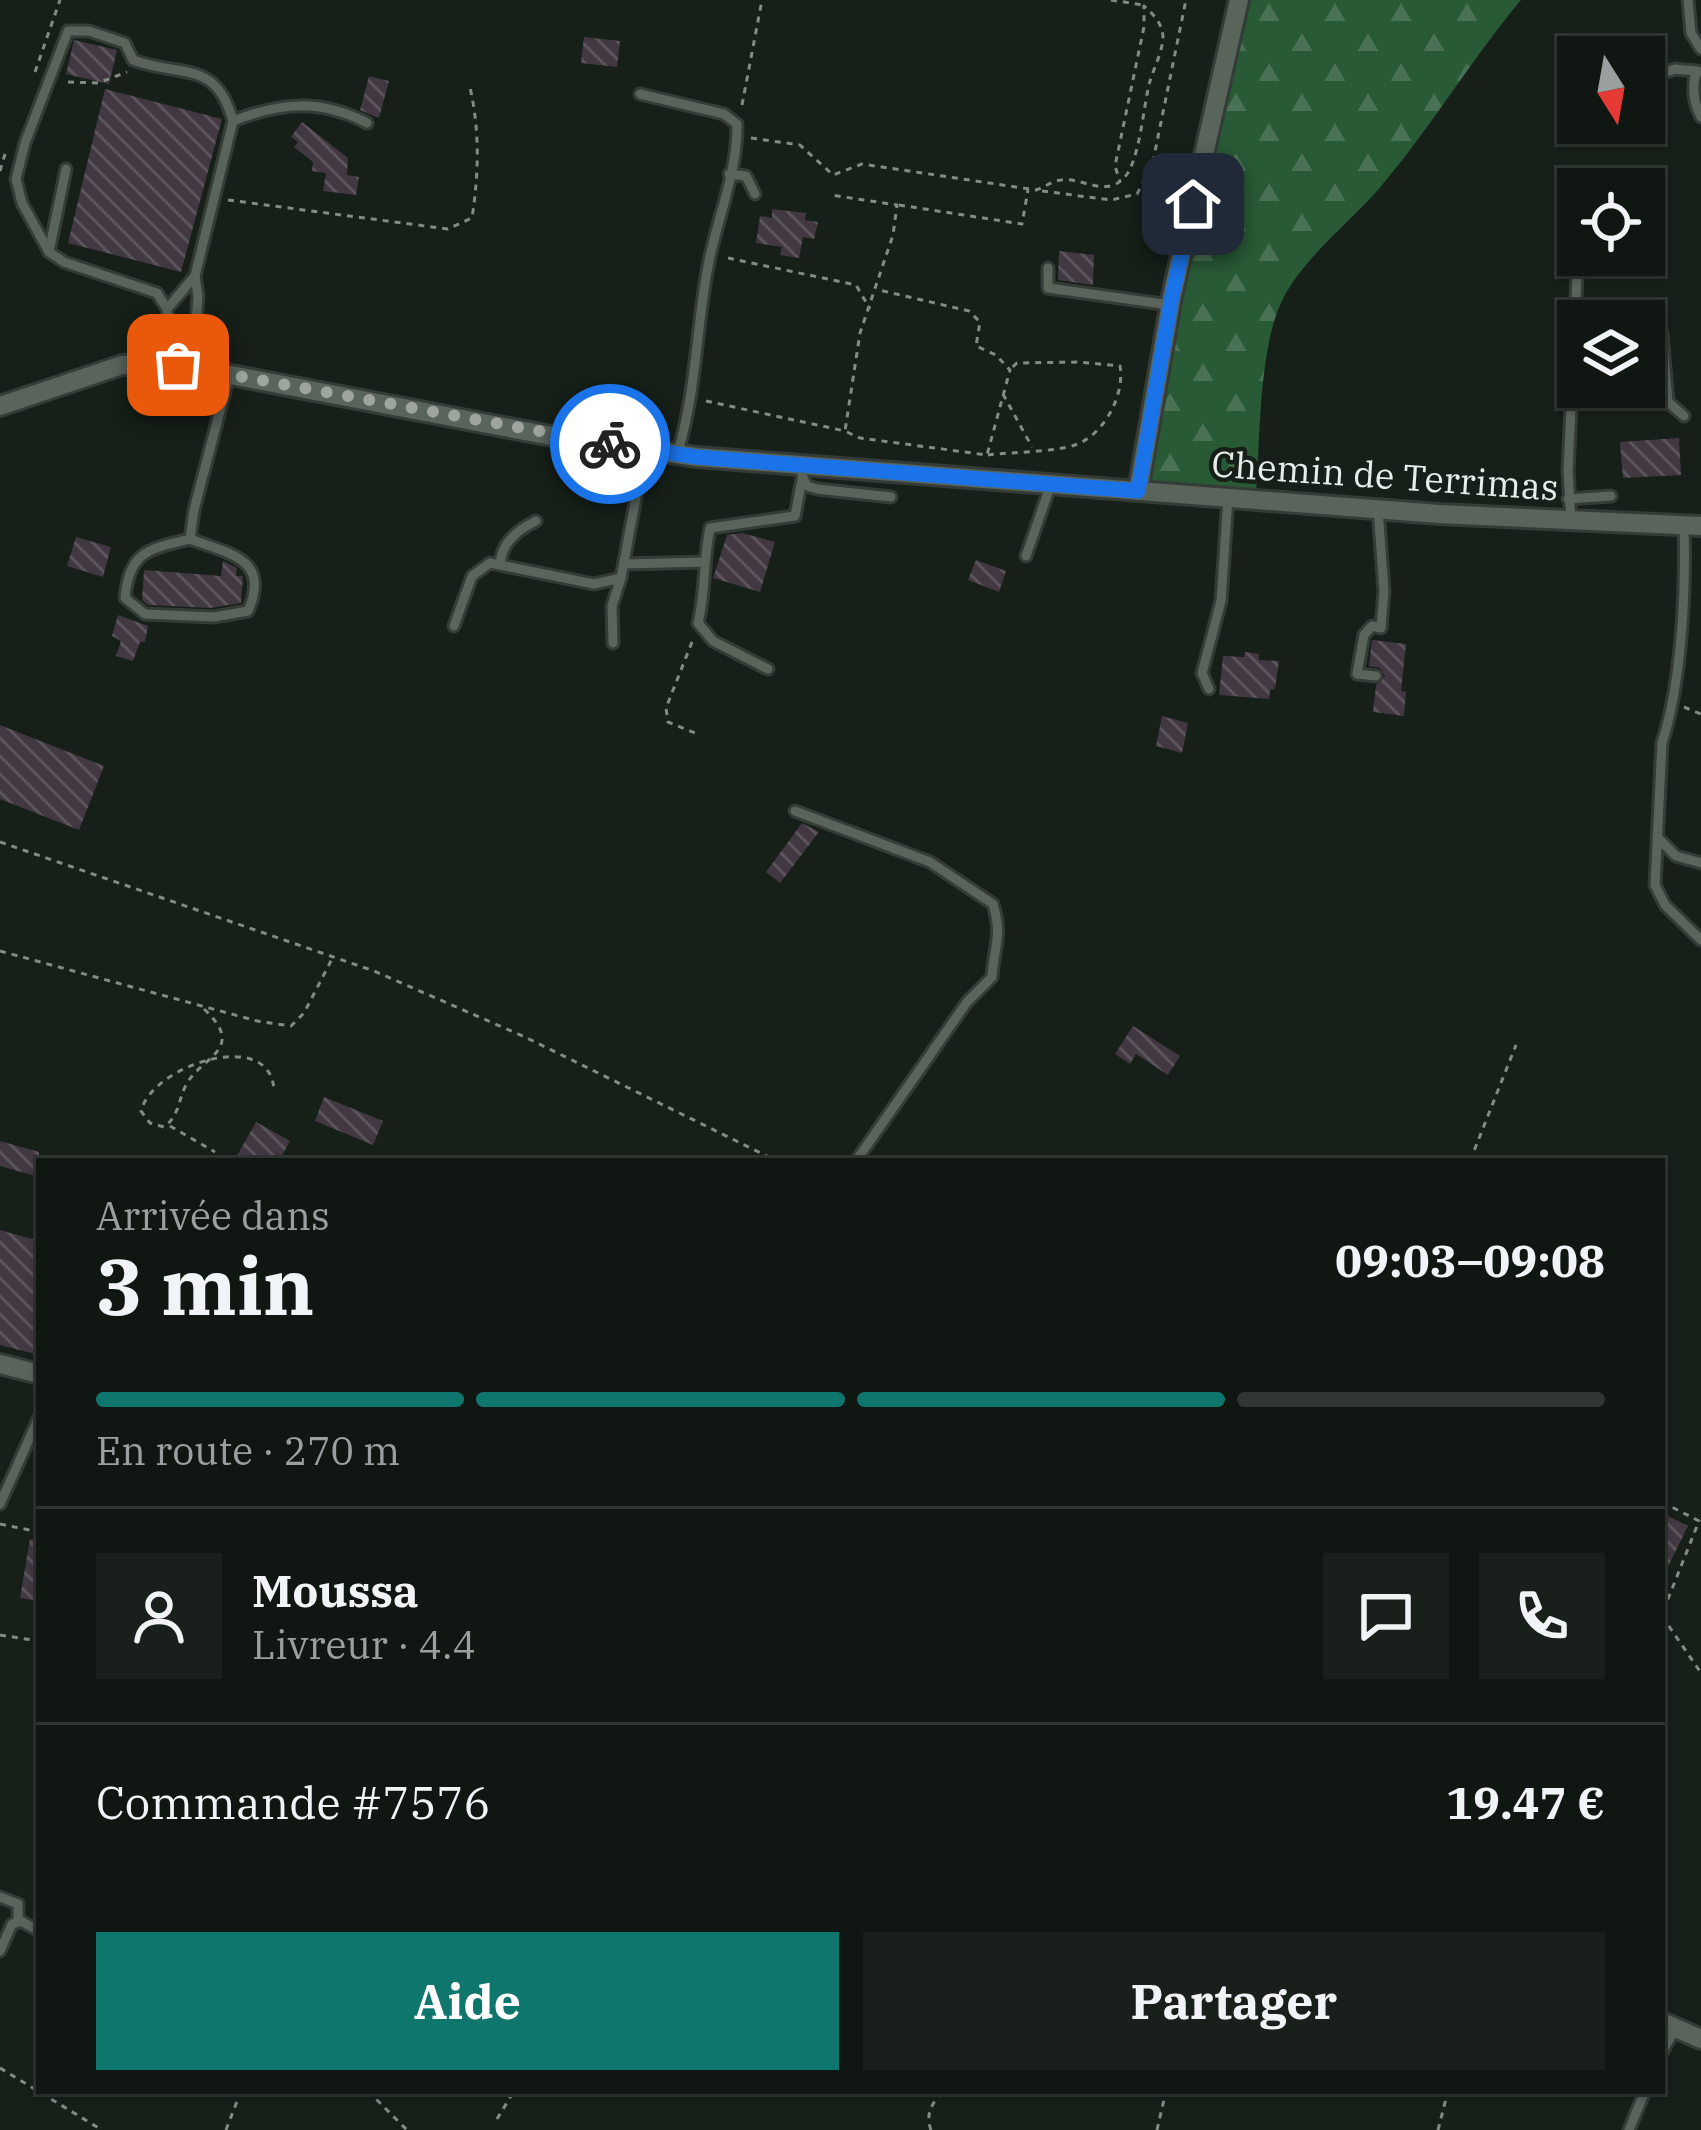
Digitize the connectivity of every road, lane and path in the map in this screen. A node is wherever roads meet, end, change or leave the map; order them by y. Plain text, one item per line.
1 (762, 0) edge
2 (1112, 0) edge
3 (1186, 0) edge
4 (1239, 0) edge
5 (1688, 0) edge
6 (1144, 6) junction
7 (1701, 49) edge
8 (133, 60) junction
9 (1698, 71) edge
10 (1665, 72) edge
11 (48, 80) junction
12 (469, 83) dead end
13 (640, 94) dead end
14 (1701, 116) edge
15 (233, 121) junction
16 (367, 123) dead end
17 (737, 124) junction
18 (737, 138) junction
19 (66, 169) dead end
20 (729, 174) junction
21 (1120, 182) junction
22 (1028, 188) junction
23 (1036, 190) junction
24 (755, 194) dead end
25 (831, 195) dead end
26 (214, 198) junction
27 (897, 205) junction
28 (49, 252) junction
29 (719, 257) dead end
30 (1048, 268) dead end
31 (195, 276) junction
32 (877, 289) junction
33 (1170, 305) junction
34 (167, 309) junction
35 (870, 309) junction
36 (162, 365) junction
37 (193, 368) junction
38 (1010, 370) junction
39 (1665, 374) edge
40 (229, 376) junction
41 (1003, 394) junction
42 (700, 400) dead end
43 (0, 406) edge
44 (1572, 408) edge
45 (1684, 416) dead end
46 (845, 431) junction
47 (645, 449) junction
48 (1034, 449) junction
49 (677, 454) junction
50 (987, 455) junction
51 (802, 471) junction
52 (1051, 484) junction
53 (1138, 491) junction
54 (1611, 496) dead end
55 (891, 497) dead end
56 (1228, 498) junction
57 (1568, 499) junction
58 (1378, 509) junction
59 (536, 521) dead end
60 (1571, 521) junction
61 (1692, 525) edge
62 (190, 539) junction
63 (1026, 556) dead end
64 (703, 562) junction
65 (624, 563) junction
66 (500, 565) junction
67 (621, 578) junction
68 (698, 623) junction
69 (454, 626) dead end
70 (613, 644) dead end
71 (769, 669) dead end
72 (1376, 676) dead end
73 (1209, 689) dead end
74 (695, 733) dead end
75 (795, 812) dead end
76 (1657, 838) junction
77 (0, 842) edge
78 (1701, 863) edge
79 (1701, 940) edge
80 (0, 951) edge
81 (334, 956) junction
82 (201, 1005) junction
83 (1516, 1045) dead end
84 (213, 1060) junction
85 (274, 1091) dead end
86 (168, 1124) junction
87 (215, 1152) dead end
88 (771, 1158) edge
89 (858, 1158) edge
90 (1471, 1158) edge
91 (0, 1364) edge
92 (36, 1373) edge
93 (36, 1424) edge
94 (0, 1504) edge
95 (1665, 1504) edge
96 (0, 1524) edge
97 (36, 1531) edge
98 (1665, 1607) edge
99 (1665, 1619) edge
100 (0, 1635) edge
101 (36, 1641) edge
102 (1701, 1673) edge
103 (0, 1897) edge
104 (18, 1922) junction
105 (36, 1930) edge
106 (0, 1951) edge
107 (1669, 2025) edge
108 (1701, 2039) edge
109 (0, 2068) edge
110 (36, 2090) edge
111 (43, 2094) edge
112 (240, 2094) edge
113 (371, 2094) edge
114 (512, 2094) edge
115 (940, 2094) edge
116 (1165, 2094) edge
117 (1447, 2094) edge
118 (1644, 2094) edge
119 (496, 2120) dead end
120 (102, 2130) edge
121 (226, 2130) edge
122 (407, 2130) edge
123 (931, 2130) edge
124 (1157, 2130) edge
125 (1438, 2130) edge
126 (1629, 2130) edge

1 - 17 path
2 - 6 path
3 - 23 path
4 - 33 street
5 - 7 lane
6 - 21 path
6 - 21 path
8 - 11 path
8 - 11 lane
8 - 15 lane
9 - 10 lane
9 - 14 lane
11 - 28 lane
12 - 26 path
13 - 17 lane
15 - 16 lane
15 - 26 lane
17 - 18 lane
18 - 20 lane
18 - 22 path
19 - 28 lane
20 - 24 lane
20 - 49 lane
21 - 23 path
22 - 23 path
22 - 27 path
25 - 27 path
26 - 31 lane
27 - 32 path
28 - 34 lane
29 - 35 path
30 - 33 lane
31 - 34 lane
31 - 37 lane
32 - 35 path
32 - 38 path
33 - 53 street
34 - 36 lane
35 - 46 path
36 - 37 street, Chemin de Terrimas
36 - 43 street, Chemin de Terrimas
37 - 40 street, Chemin de Terrimas
38 - 41 path
38 - 48 path
39 - 45 lane
40 - 47 street, Chemin de Terrimas
40 - 62 lane
41 - 48 path
41 - 50 path
42 - 46 path
44 - 57 lane
46 - 50 path
47 - 49 street, Chemin de Terrimas
47 - 65 lane
48 - 50 path
49 - 51 street, Chemin de Terrimas
51 - 52 street, Chemin de Terrimas
51 - 55 lane
51 - 64 lane
52 - 53 street, Chemin de Terrimas
52 - 63 lane
53 - 56 street, Chemin de Terrimas
54 - 57 lane
56 - 58 street, Chemin de Terrimas
56 - 73 lane
57 - 60 lane
58 - 60 street, Chemin de Terrimas
58 - 72 lane
59 - 66 lane
60 - 61 street, Chemin de Terrimas
61 - 76 lane
62 - 62 lane
64 - 65 lane
64 - 68 lane
65 - 67 lane
66 - 67 lane
66 - 69 lane
67 - 70 lane
68 - 71 lane
68 - 74 path
75 - 89 lane
76 - 78 lane
76 - 79 lane
77 - 81 path
80 - 82 path
81 - 82 path
81 - 88 path
82 - 84 path
83 - 90 path
84 - 85 path
84 - 86 path
84 - 86 path
86 - 87 path
91 - 92 street
93 - 94 lane
95 - 98 path
96 - 97 path
99 - 102 path
100 - 101 path
103 - 104 lane
104 - 105 lane
104 - 106 lane
107 - 108 street
109 - 110 path
111 - 120 path
112 - 121 path
113 - 122 path
114 - 119 path
115 - 123 path
116 - 124 path
117 - 125 path
118 - 126 lane

